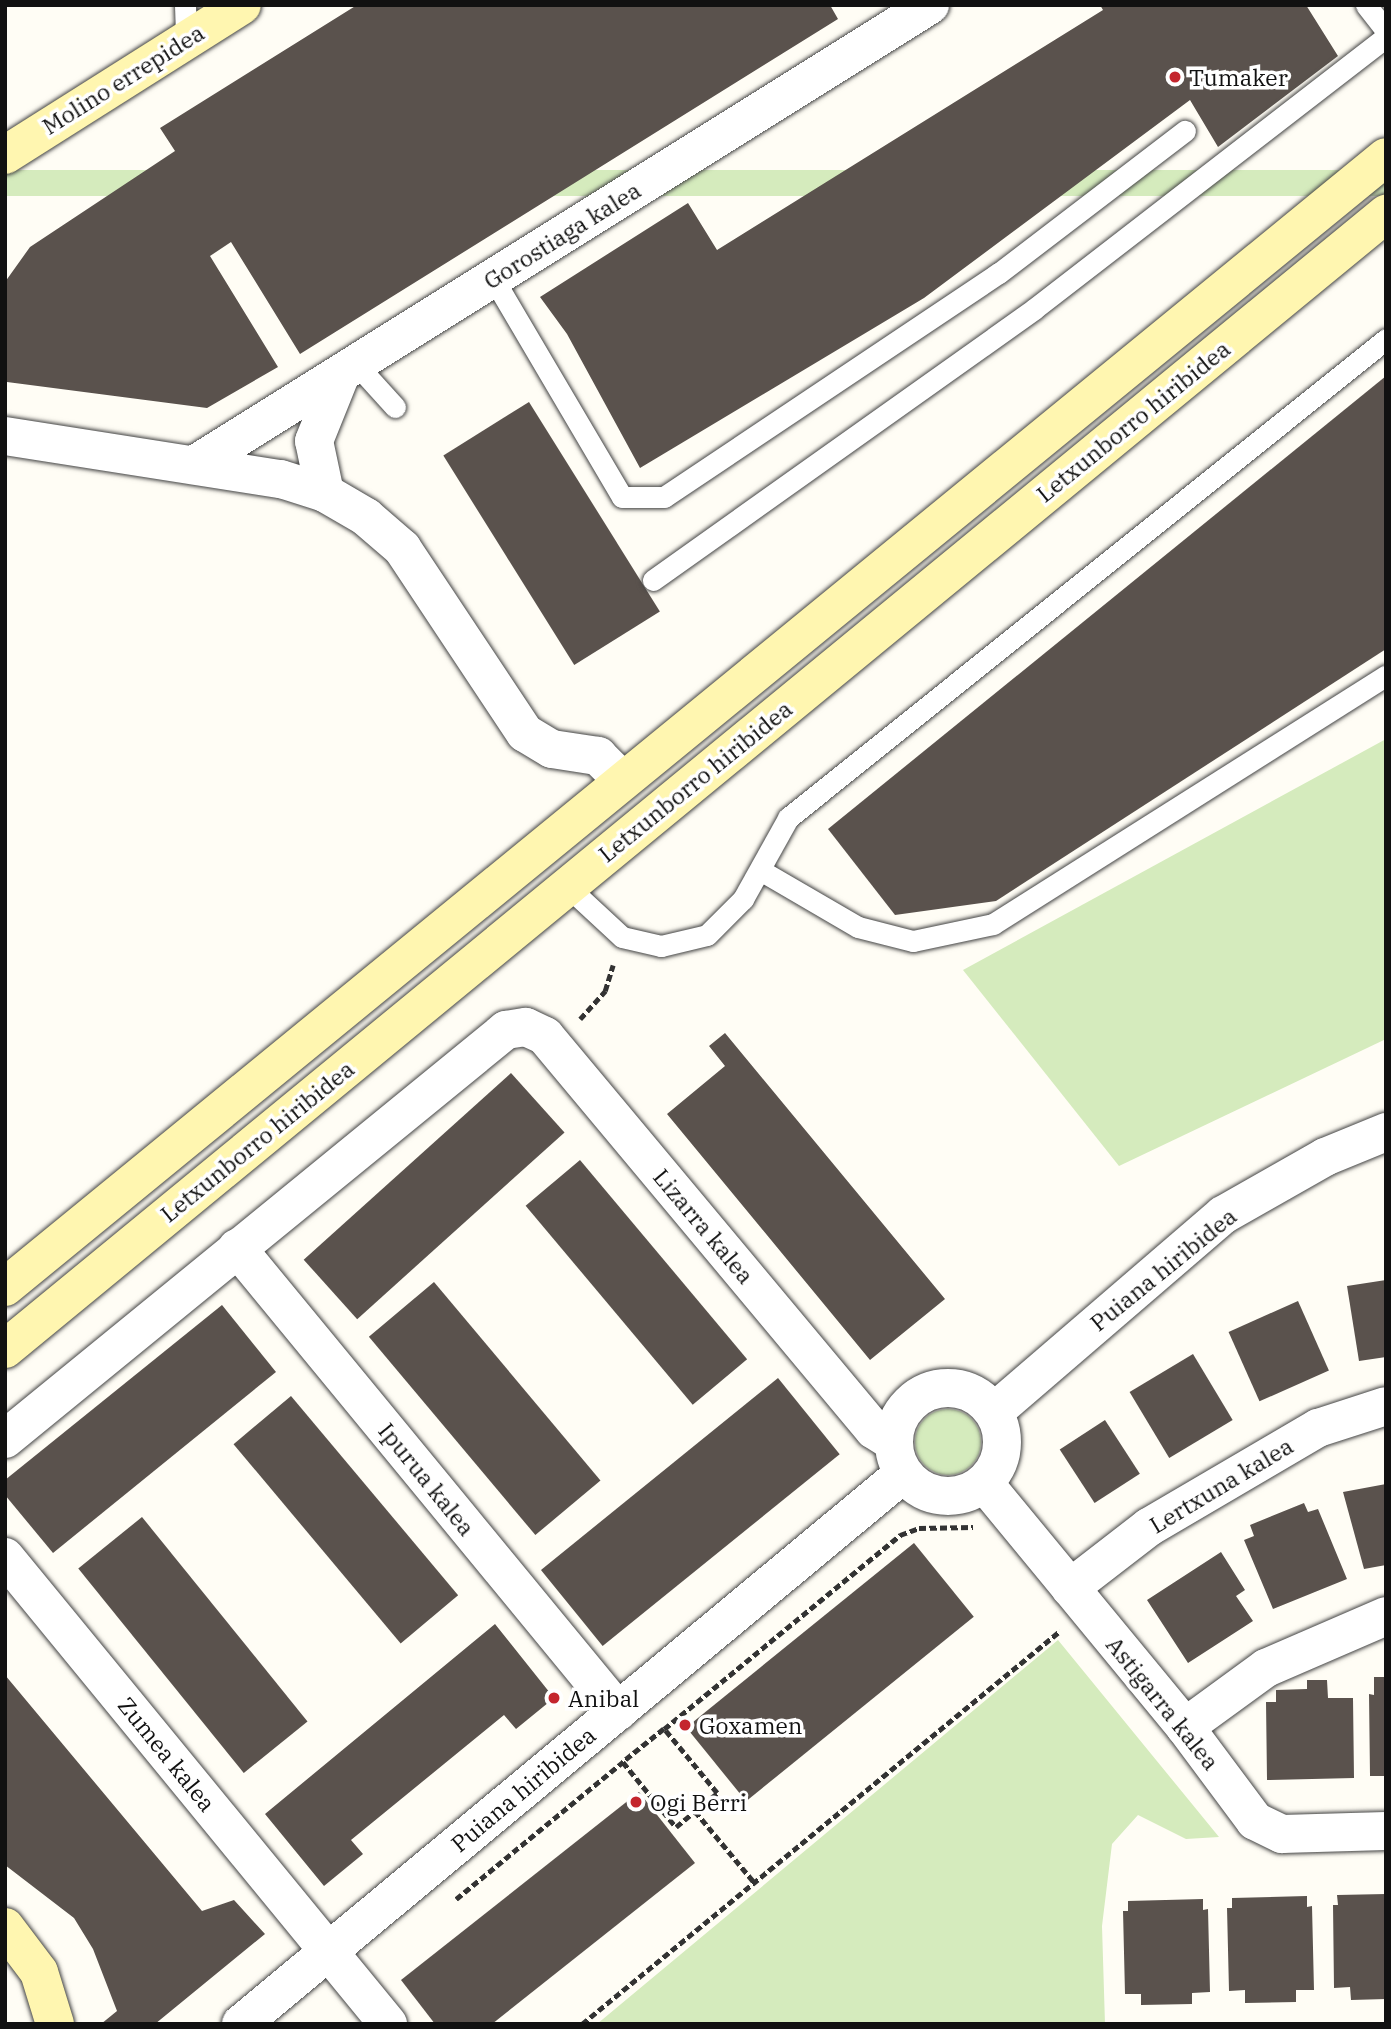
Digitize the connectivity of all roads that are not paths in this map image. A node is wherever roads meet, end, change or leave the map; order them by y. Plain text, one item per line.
1 (242, 5) edge
2 (930, 5) edge
3 (1366, 5) edge
4 (185, 22) edge
5 (1386, 31) edge
6 (1386, 37) edge
7 (1185, 131) dead end
8 (5, 155) edge
9 (1386, 156) edge
10 (1386, 214) edge
11 (493, 278) junction
12 (1386, 339) edge
13 (349, 369) junction
14 (396, 407) dead end
15 (5, 436) edge
16 (194, 465) junction
17 (325, 493) junction
18 (653, 580) dead end
19 (1386, 676) edge
20 (623, 781) junction
21 (760, 870) junction
22 (567, 887) junction
23 (1386, 1132) edge
24 (237, 1248) junction
25 (5, 1287) edge
26 (5, 1349) edge
27 (1386, 1406) edge
28 (994, 1412) junction
29 (5, 1438) edge
30 (898, 1458) junction
31 (984, 1483) junction
32 (5, 1557) edge
33 (1078, 1599) junction
34 (1386, 1616) edge
35 (618, 1711) junction
36 (1185, 1727) junction
37 (1386, 1831) edge
38 (5, 1927) edge
39 (328, 1951) junction
40 (55, 2024) edge
41 (240, 2024) edge
42 (388, 2024) edge

1 - 4 main road, Molino errepidea
2 - 11 street, Gorostiaga kalea
3 - 5 lane
4 - 8 main road, Molino errepidea
6 - 18 lane
7 - 11 lane
9 - 20 main road, Letxunborro hiribidea
10 - 22 main road, Letxunborro hiribidea
11 - 13 street, Gorostiaga kalea
12 - 21 lane
13 - 14 lane
13 - 16 street, Gorostiaga kalea
13 - 17 street
15 - 16 street
16 - 17 street
17 - 20 street
19 - 21 lane
20 - 25 main road, Letxunborro hiribidea
21 - 22 lane
22 - 26 main road, Letxunborro hiribidea
23 - 28 street, Puiana hiribidea
24 - 29 street
24 - 30 street, Lizarra kalea
24 - 35 street, Ipurua kalea
27 - 33 street, Lertxuna kalea
28 - 30 street
28 - 31 street
30 - 31 street
30 - 35 street, Puiana hiribidea
31 - 33 street, Astigarra kalea
32 - 39 street, Zumea kalea
33 - 36 street, Astigarra kalea
34 - 36 street
35 - 39 street, Puiana hiribidea
36 - 37 street, Astigarra kalea
38 - 40 main road
39 - 41 street, Puiana hiribidea
39 - 42 street, Zumea kalea

